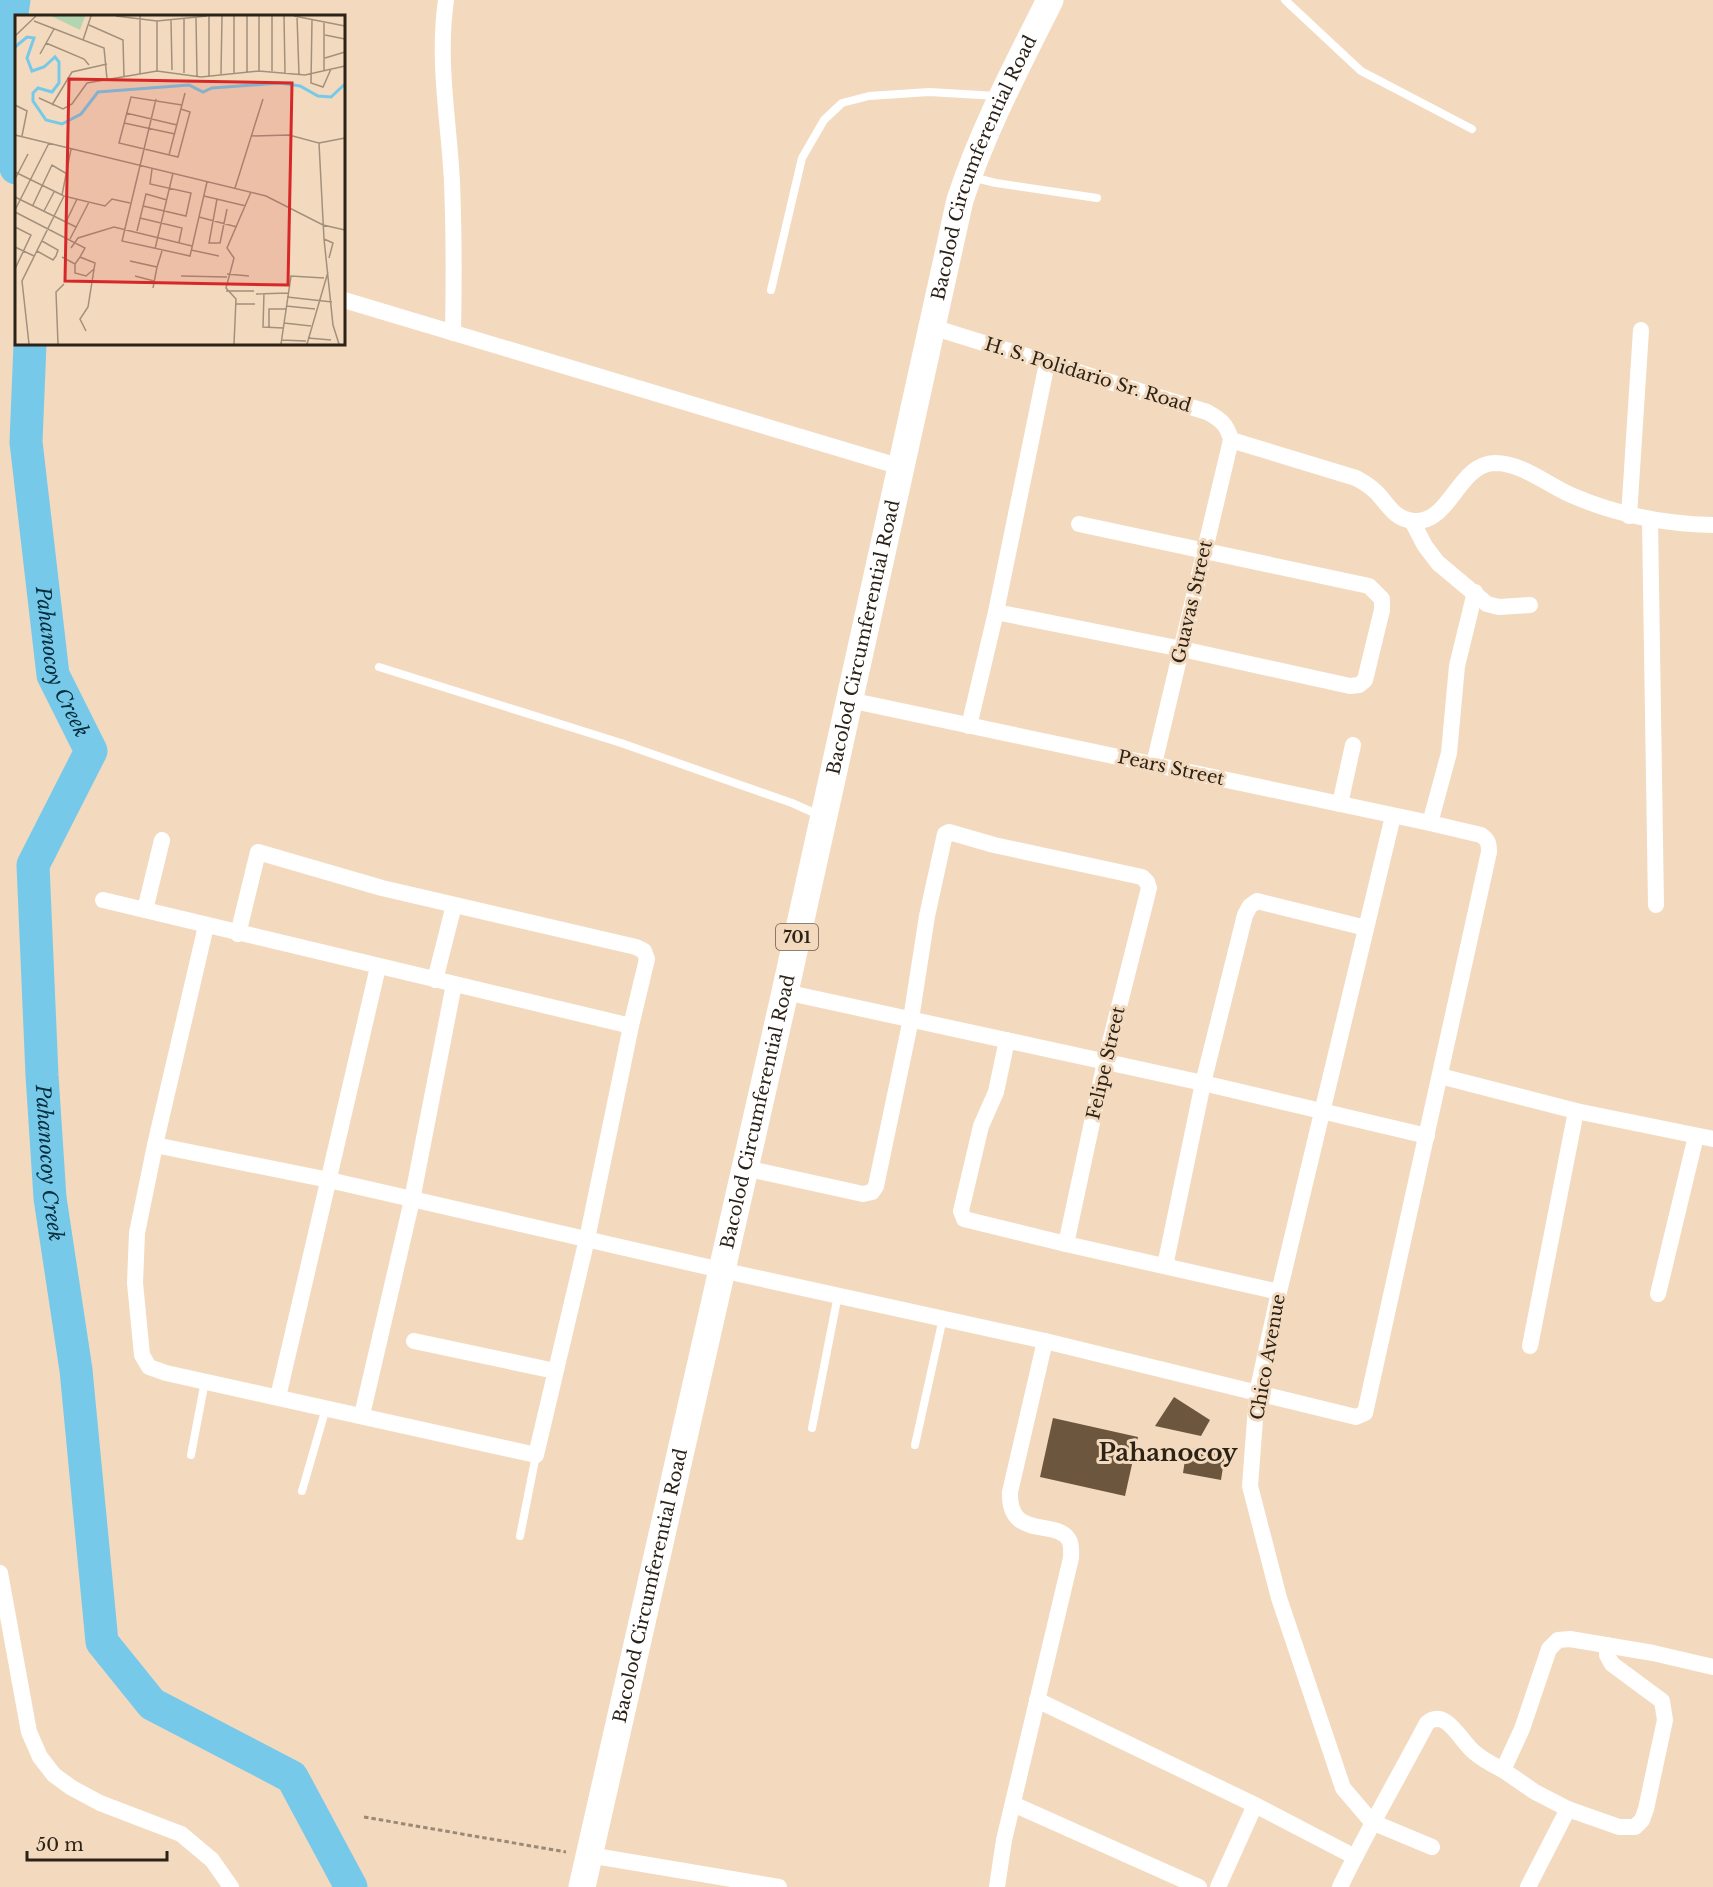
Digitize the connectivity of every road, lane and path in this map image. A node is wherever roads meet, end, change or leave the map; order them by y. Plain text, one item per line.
1 (446, 0) edge
2 (1050, 0) edge
3 (1285, 0) edge
4 (1001, 96) junction
5 (1472, 129) dead end
6 (968, 177) junction
7 (1097, 198) dead end
8 (771, 290) dead end
9 (345, 300) edge
10 (932, 327) junction
11 (1641, 330) dead end
12 (453, 333) junction
13 (1047, 363) junction
14 (1230, 440) junction
15 (901, 467) junction
16 (1629, 516) junction
17 (1412, 520) junction
18 (1650, 521) junction
19 (1079, 524) dead end
20 (1713, 525) edge
21 (1204, 551) junction
22 (1475, 592) junction
23 (1530, 605) dead end
24 (996, 612) junction
25 (1182, 649) junction
26 (379, 667) dead end
27 (849, 700) junction
28 (969, 726) junction
29 (1353, 745) dead end
30 (1154, 764) junction
31 (1340, 804) junction
32 (1393, 816) junction
33 (824, 817) junction
34 (1430, 823) junction
35 (162, 840) dead end
36 (103, 900) dead end
37 (454, 905) junction
38 (1656, 905) dead end
39 (145, 910) junction
40 (206, 926) junction
41 (1366, 928) junction
42 (238, 934) junction
43 (378, 967) junction
44 (435, 980) junction
45 (454, 984) junction
46 (785, 992) junction
47 (910, 1019) junction
48 (631, 1026) junction
49 (1006, 1040) junction
50 (1105, 1062) junction
51 (1440, 1076) junction
52 (1203, 1083) junction
53 (1324, 1111) junction
54 (1576, 1111) junction
55 (1427, 1136) junction
56 (1696, 1136) junction
57 (1713, 1139) edge
58 (155, 1145) junction
59 (745, 1168) junction
60 (329, 1180) junction
61 (412, 1200) junction
62 (587, 1239) junction
63 (1066, 1245) junction
64 (1165, 1266) junction
65 (721, 1270) junction
66 (1279, 1292) junction
67 (1658, 1294) dead end
68 (838, 1295) junction
69 (943, 1318) junction
70 (414, 1341) dead end
71 (1045, 1341) junction
72 (1530, 1346) dead end
73 (555, 1371) junction
74 (205, 1381) junction
75 (1257, 1393) junction
76 (278, 1397) junction
77 (326, 1407) junction
78 (362, 1415) junction
79 (812, 1428) dead end
80 (915, 1445) dead end
81 (191, 1455) dead end
82 (536, 1455) junction
83 (302, 1491) dead end
84 (520, 1536) dead end
85 (0, 1573) edge
86 (1607, 1645) junction
87 (1713, 1667) edge
88 (1037, 1700) junction
89 (1503, 1770) junction
90 (1013, 1804) junction
91 (1255, 1805) junction
92 (1568, 1809) junction
93 (364, 1817) dead end
94 (1372, 1821) junction
95 (1432, 1847) dead end
96 (589, 1855) junction
97 (1355, 1857) junction
98 (231, 1887) edge
99 (582, 1887) edge
100 (779, 1887) edge
101 (997, 1887) edge
102 (1199, 1887) edge
103 (1218, 1887) edge
104 (1341, 1887) edge
105 (1528, 1887) edge

1 - 12 street
2 - 4 main road, Bacolod Circumferential Road / 701
3 - 5 lane
4 - 6 main road, Bacolod Circumferential Road / 701
4 - 8 lane
6 - 7 lane
6 - 10 main road, Bacolod Circumferential Road / 701
9 - 12 street
10 - 13 street, H. S. Polidario Sr. Road
10 - 15 main road, Bacolod Circumferential Road / 701
11 - 16 street
12 - 15 street
13 - 14 street, H. S. Polidario Sr. Road
13 - 24 street
14 - 17 street
14 - 21 street, Guavas Street
15 - 27 main road, Bacolod Circumferential Road / 701
16 - 17 street
16 - 18 street
17 - 22 street
18 - 20 street
18 - 38 street
19 - 21 street
21 - 25 street, Guavas Street
21 - 25 street
22 - 23 street
22 - 34 street
24 - 25 street
24 - 28 street
25 - 30 street, Guavas Street
26 - 33 lane
27 - 28 street, Pears Street
27 - 33 main road, Bacolod Circumferential Road / 701
28 - 30 street, Pears Street
29 - 31 street
30 - 31 street, Pears Street
31 - 32 street, Pears Street
32 - 34 street, Pears Street
32 - 41 street, Chico Avenue
33 - 46 main road, Bacolod Circumferential Road / 701
34 - 51 street, Pears Street
35 - 39 street
36 - 39 street
37 - 42 street
37 - 44 street
37 - 48 street
39 - 40 street
40 - 42 street
40 - 58 street
41 - 52 street
41 - 53 street, Chico Avenue
42 - 43 street
43 - 44 street
43 - 60 street
44 - 45 street
45 - 48 street
45 - 61 street
46 - 47 street
46 - 59 main road, Bacolod Circumferential Road / 701
47 - 49 street
47 - 50 street, Felipe Street
47 - 59 street
48 - 62 street
49 - 50 street
49 - 63 street
50 - 52 street
50 - 63 street, Felipe Street
51 - 54 street
51 - 55 street
52 - 53 street
52 - 64 street
53 - 55 street
53 - 66 street, Chico Avenue
54 - 56 street
54 - 72 street
55 - 75 street
56 - 57 street
56 - 67 street
58 - 60 street
58 - 74 street
59 - 65 main road, Bacolod Circumferential Road / 701
60 - 61 street
60 - 76 street
61 - 62 street
61 - 78 street
62 - 65 street
62 - 73 street
63 - 64 street
64 - 66 street
65 - 68 street
65 - 96 main road, Bacolod Circumferential Road / 701
66 - 75 street, Chico Avenue
68 - 69 street
68 - 79 lane
69 - 71 street
69 - 80 lane
70 - 73 street
71 - 75 street
71 - 88 street
73 - 82 street
74 - 76 street
74 - 81 lane
75 - 94 street, Chico Avenue
76 - 77 street
77 - 78 street
77 - 83 lane
78 - 82 street
82 - 84 lane
85 - 98 street
86 - 87 street
86 - 89 street
86 - 92 street
88 - 90 street
88 - 91 street
89 - 92 street
89 - 94 street
90 - 101 street
90 - 102 street
91 - 97 street
91 - 103 street
92 - 105 street
93 - 96 path
94 - 95 street, Chico Avenue
94 - 97 street
96 - 99 main road, Bacolod Circumferential Road / 701
96 - 100 street
97 - 104 street

